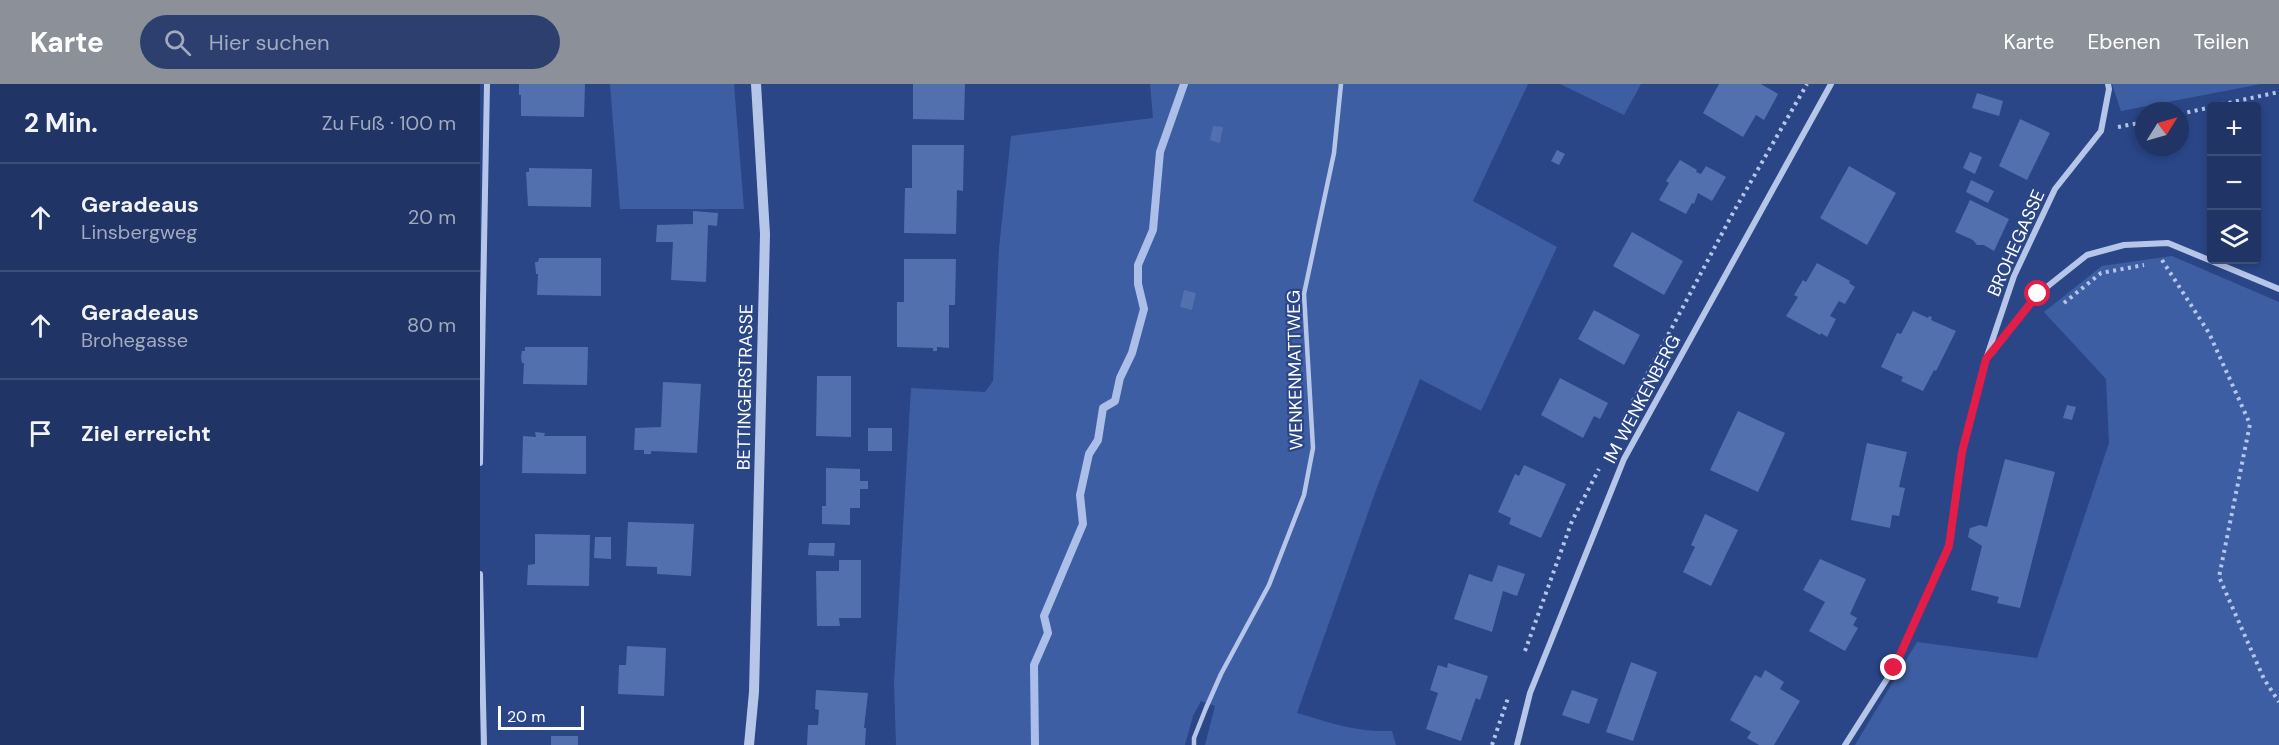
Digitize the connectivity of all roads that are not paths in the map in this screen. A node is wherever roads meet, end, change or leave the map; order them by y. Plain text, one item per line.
1 (487, 84) edge
2 (756, 84) edge
3 (1341, 84) edge
4 (1831, 84) edge
5 (2108, 84) edge
6 (2279, 289) edge
7 (1986, 359) junction
8 (480, 464) edge
9 (480, 574) edge
10 (481, 664) edge
11 (484, 745) edge
12 (749, 745) edge
13 (1194, 745) edge
14 (1517, 745) edge
15 (1845, 745) edge

1 - 8 street
2 - 12 street, BETTINGERSTRASSE
3 - 13 lane, WENKENMATTWEG
4 - 14 street, IM WENKENBERG
5 - 7 street, BROHEGASSE
6 - 7 street
7 - 15 street, BROHEGASSE
9 - 10 street
10 - 11 street

